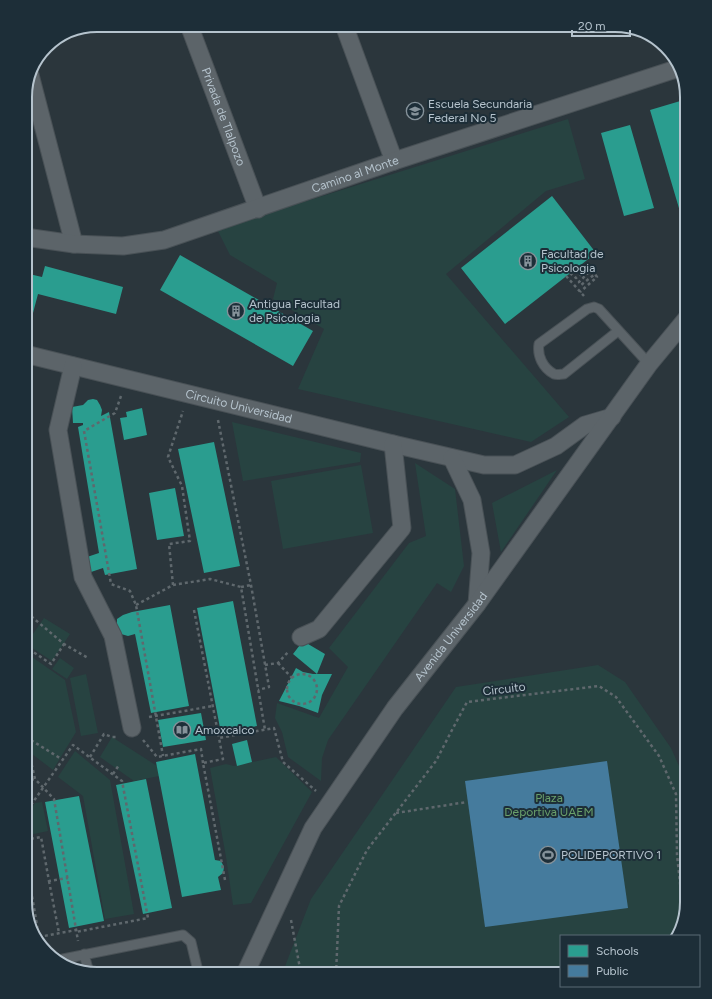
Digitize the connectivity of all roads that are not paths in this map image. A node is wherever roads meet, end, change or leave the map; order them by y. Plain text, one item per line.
1 (192, 32) edge
2 (347, 32) edge
3 (674, 70) edge
4 (33, 86) edge
5 (394, 161) junction
6 (258, 209) junction
7 (32, 238) edge
8 (74, 244) junction
9 (680, 326) edge
10 (618, 331) junction
11 (32, 356) edge
12 (649, 364) junction
13 (73, 366) junction
14 (612, 416) junction
15 (393, 444) junction
16 (452, 458) junction
17 (477, 604) junction
18 (301, 637) road end
19 (131, 724) road end
20 (84, 954) junction
21 (66, 959) edge
22 (87, 966) edge
23 (197, 967) edge
24 (248, 967) edge

1 - 6 street, Privada de Tlalpozo
2 - 5 street
3 - 5 street, Camino al Monte
4 - 8 street
5 - 6 street, Camino al Monte
6 - 8 street, Camino al Monte
7 - 8 street, Camino al Monte
9 - 12 street, Avenida Universidad
10 - 10 lane
10 - 12 lane
11 - 13 street, Circuito Universidad
12 - 14 street, Avenida Universidad
13 - 15 street, Circuito Universidad
13 - 19 street
14 - 16 street, Circuito Universidad
14 - 17 street, Avenida Universidad
15 - 16 street, Circuito Universidad
15 - 18 street
16 - 17 street
17 - 24 street, Avenida Universidad
20 - 21 lane
20 - 22 lane
20 - 23 lane

